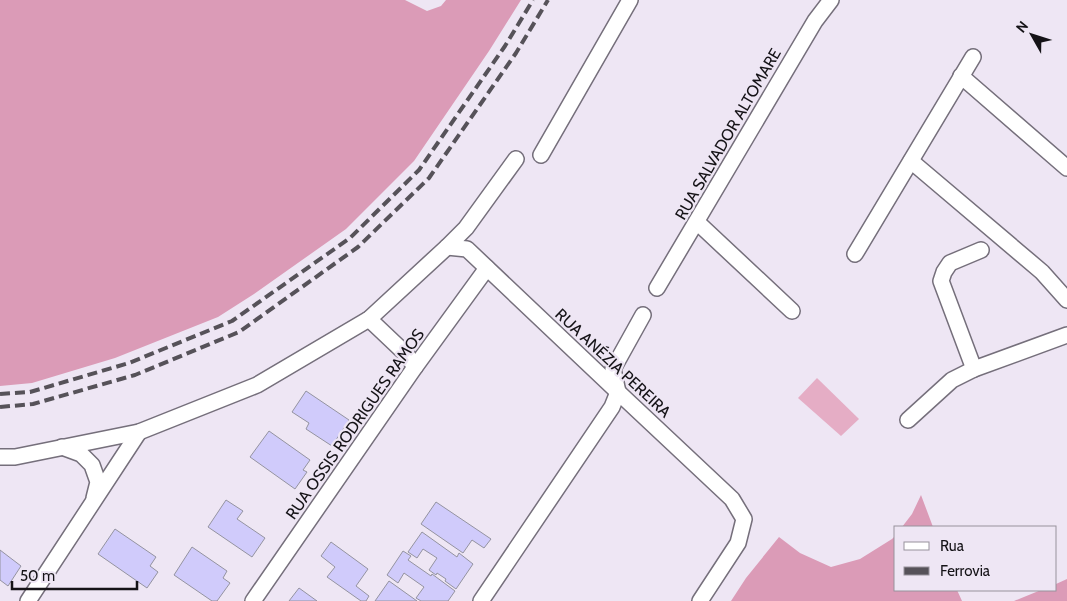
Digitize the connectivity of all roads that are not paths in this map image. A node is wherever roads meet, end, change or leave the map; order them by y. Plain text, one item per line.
1 (630, 0) edge
2 (831, 0) edge
3 (973, 57) dead end
4 (961, 76) junction
5 (541, 155) dead end
6 (516, 159) dead end
7 (911, 161) junction
8 (1067, 168) edge
9 (697, 222) junction
10 (447, 247) junction
11 (981, 250) dead end
12 (855, 254) dead end
13 (487, 268) junction
14 (657, 288) dead end
15 (1067, 300) edge
16 (792, 311) dead end
17 (643, 314) dead end
18 (369, 319) junction
19 (1067, 335) edge
20 (415, 367) junction
21 (974, 369) junction
22 (618, 392) junction
23 (908, 420) dead end
24 (139, 432) junction
25 (62, 447) junction
26 (0, 457) edge
27 (93, 502) junction
28 (28, 601) edge
29 (253, 601) edge
30 (481, 601) edge
31 (700, 601) edge

1 - 5 street
2 - 9 street, RUA SALVADOR ALTOMARE
3 - 4 street
4 - 7 street
4 - 8 street
6 - 10 street
7 - 12 street
7 - 15 street
9 - 14 street, RUA SALVADOR ALTOMARE
9 - 16 street
10 - 13 street, RUA ANÉZIA PEREIRA
10 - 18 street
11 - 21 street
13 - 20 street, RUA OSSIS RODRIGUES RAMOS
13 - 22 street, RUA ANÉZIA PEREIRA
17 - 22 street
18 - 20 street
18 - 24 street
19 - 21 street
20 - 29 street, RUA OSSIS RODRIGUES RAMOS
21 - 23 street
22 - 30 street
22 - 31 street, RUA ANÉZIA PEREIRA
24 - 25 street
24 - 27 street
25 - 26 street
25 - 27 street
27 - 28 street

